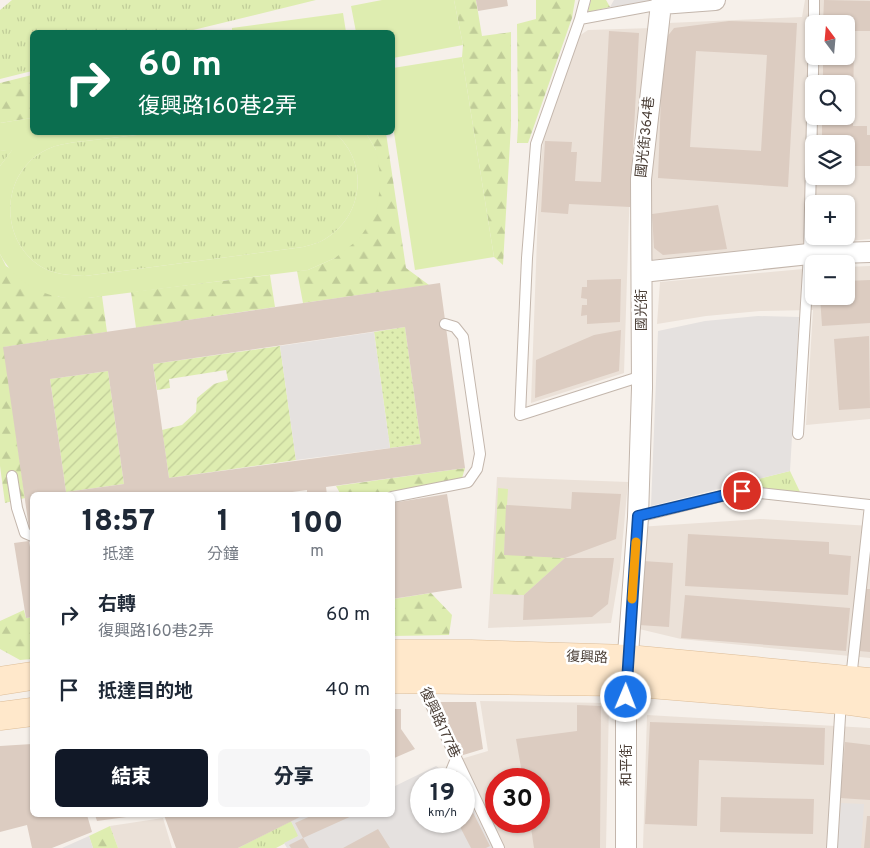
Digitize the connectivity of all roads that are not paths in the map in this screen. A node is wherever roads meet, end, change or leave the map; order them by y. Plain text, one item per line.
1 (585, 0) edge
2 (715, 0) edge
3 (814, 0) edge
4 (661, 4) junction
5 (814, 15) edge
6 (580, 19) junction
7 (813, 65) edge
8 (870, 252) edge
9 (809, 254) junction
10 (642, 272) junction
11 (445, 324) dead end
12 (647, 389) junction
13 (798, 434) dead end
14 (12, 476) dead end
15 (395, 496) edge
16 (870, 505) edge
17 (638, 516) junction
18 (30, 535) edge
19 (395, 654) edge
20 (627, 670) junction
21 (30, 676) edge
22 (405, 679) edge
23 (0, 681) edge
24 (854, 687) edge
25 (870, 704) edge
26 (30, 712) edge
27 (0, 716) edge
28 (456, 759) junction
29 (452, 768) edge
30 (499, 848) edge
31 (626, 848) edge
32 (832, 848) edge

1 - 6 lane
2 - 4 street
3 - 5 lane
4 - 6 lane
4 - 10 street, 國光街364巷
6 - 12 lane
7 - 9 lane
8 - 9 street, 國光街
9 - 10 street, 國光街
9 - 13 lane
10 - 12 street, 國光街
11 - 15 lane
12 - 17 street, 國光街
14 - 18 lane
16 - 17 lane
16 - 24 lane
17 - 20 street, 和平街
19 - 20 main road, 復興路
20 - 22 main road, 復興路
20 - 24 main road, 復興路
20 - 31 street, 和平街
21 - 23 main road
22 - 28 lane, 復興路177巷
24 - 25 main road, 復興路
24 - 32 lane
26 - 27 main road
28 - 29 lane
28 - 30 lane, 復興路177巷

